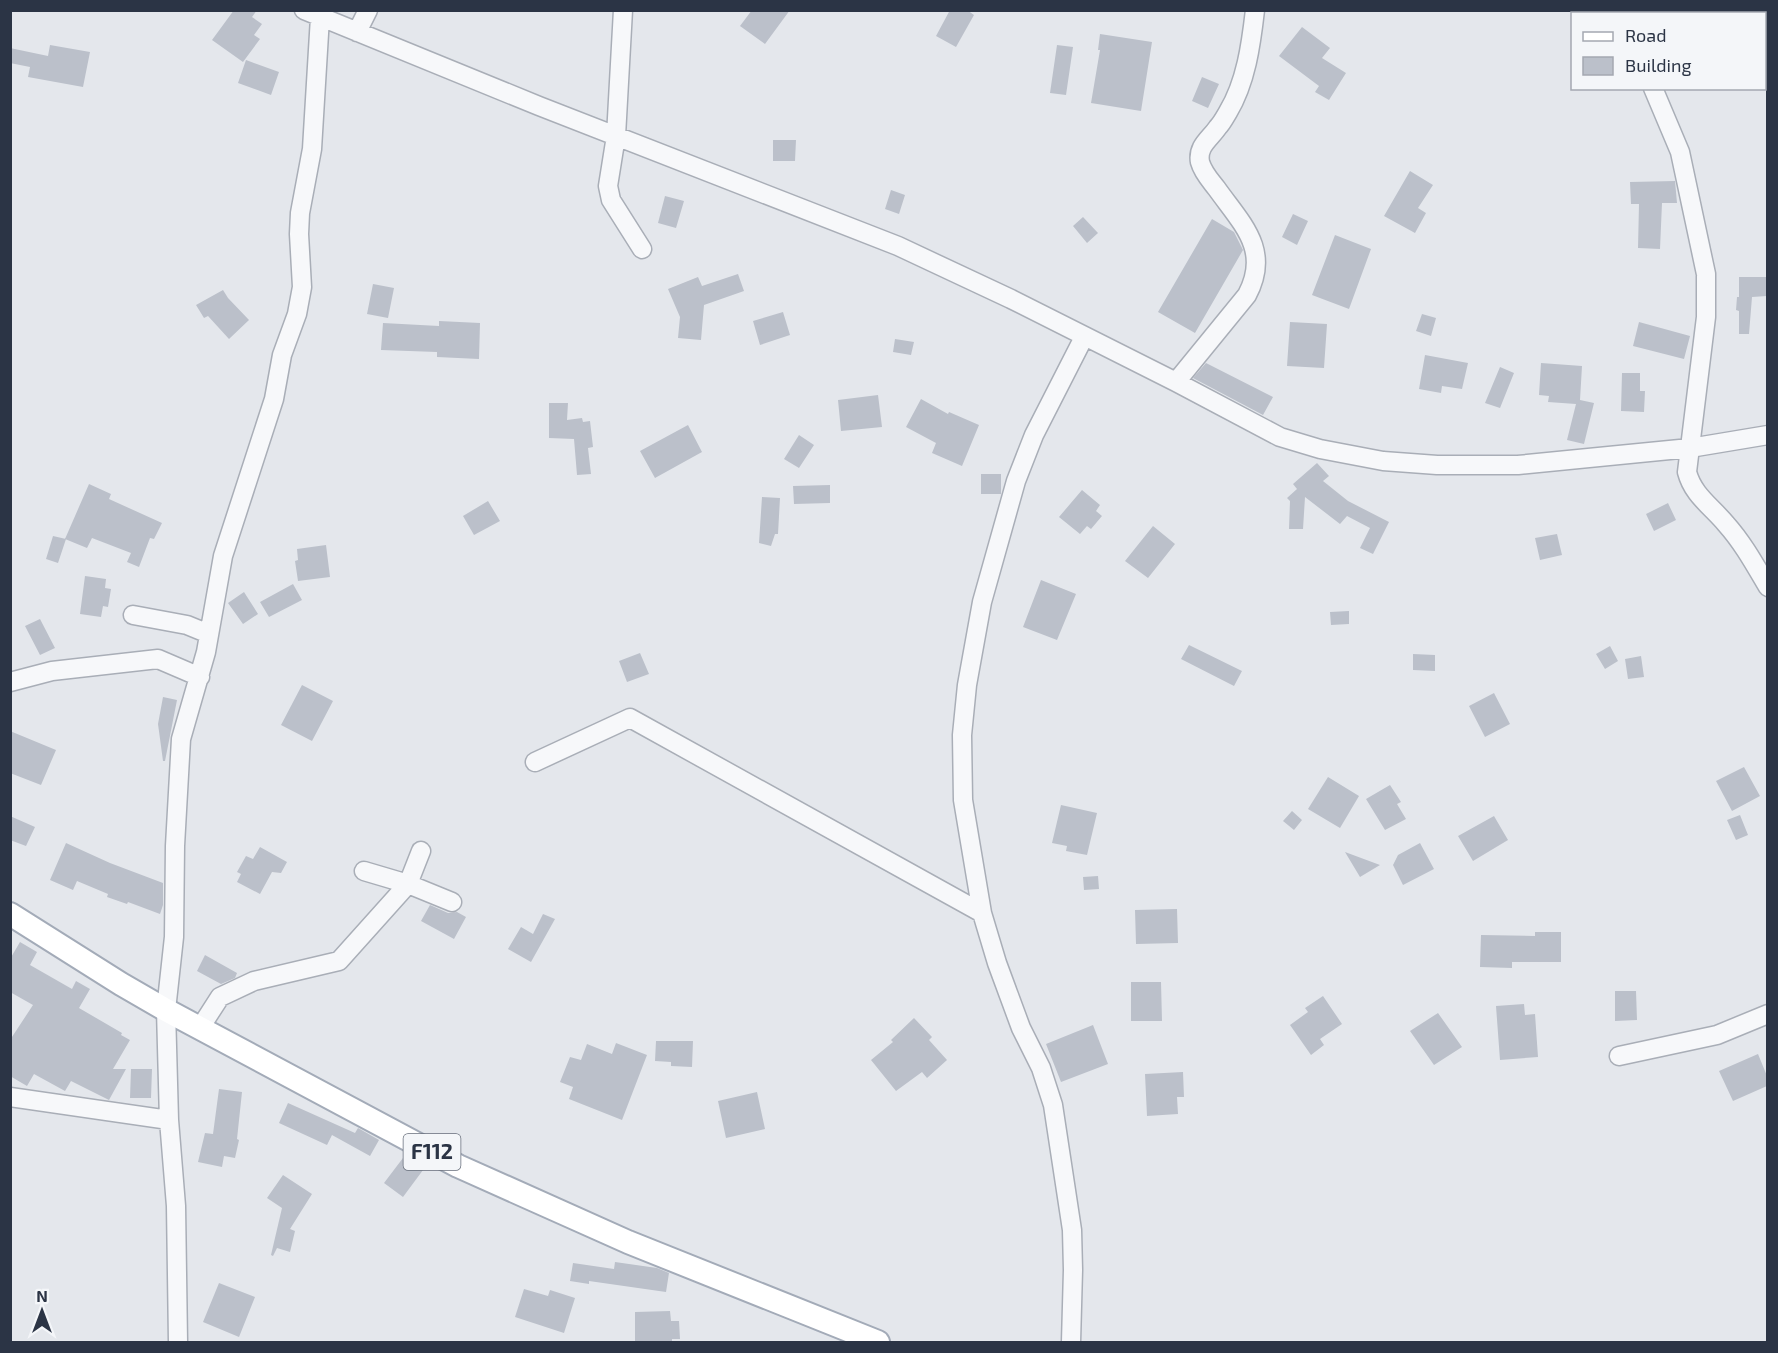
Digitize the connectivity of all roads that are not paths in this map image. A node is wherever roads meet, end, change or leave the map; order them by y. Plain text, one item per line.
1 (368, 10) edge
2 (623, 10) edge
3 (1255, 10) edge
4 (312, 14) edge
5 (357, 32) junction
6 (1654, 90) edge
7 (616, 136) junction
8 (642, 249) dead end
9 (1084, 337) junction
10 (1176, 382) junction
11 (1767, 435) edge
12 (1690, 448) junction
13 (1767, 587) edge
14 (133, 615) dead end
15 (209, 634) junction
16 (200, 677) junction
17 (10, 682) edge
18 (535, 762) dead end
19 (421, 851) dead end
20 (364, 871) dead end
21 (408, 884) junction
22 (452, 902) dead end
23 (982, 913) junction
24 (10, 914) edge
25 (166, 1010) junction
26 (1767, 1014) edge
27 (200, 1028) junction
28 (1619, 1056) dead end
29 (13, 1102) edge
30 (169, 1120) junction
31 (178, 1342) edge
32 (878, 1342) edge
33 (1071, 1342) edge

1 - 5 street
2 - 7 street
3 - 10 street
4 - 5 street
4 - 15 street
5 - 7 street
6 - 12 street
7 - 8 street
7 - 9 street
9 - 10 street
9 - 23 street
10 - 12 street
11 - 12 street
12 - 13 street
14 - 15 street
15 - 16 street
16 - 17 street
16 - 25 street
18 - 23 street
19 - 21 street
20 - 21 street
21 - 22 street
21 - 27 street
23 - 33 street
24 - 25 main road, F112
25 - 27 main road, F112
25 - 30 street
26 - 28 street
27 - 32 main road, F112
29 - 30 street
30 - 31 street

